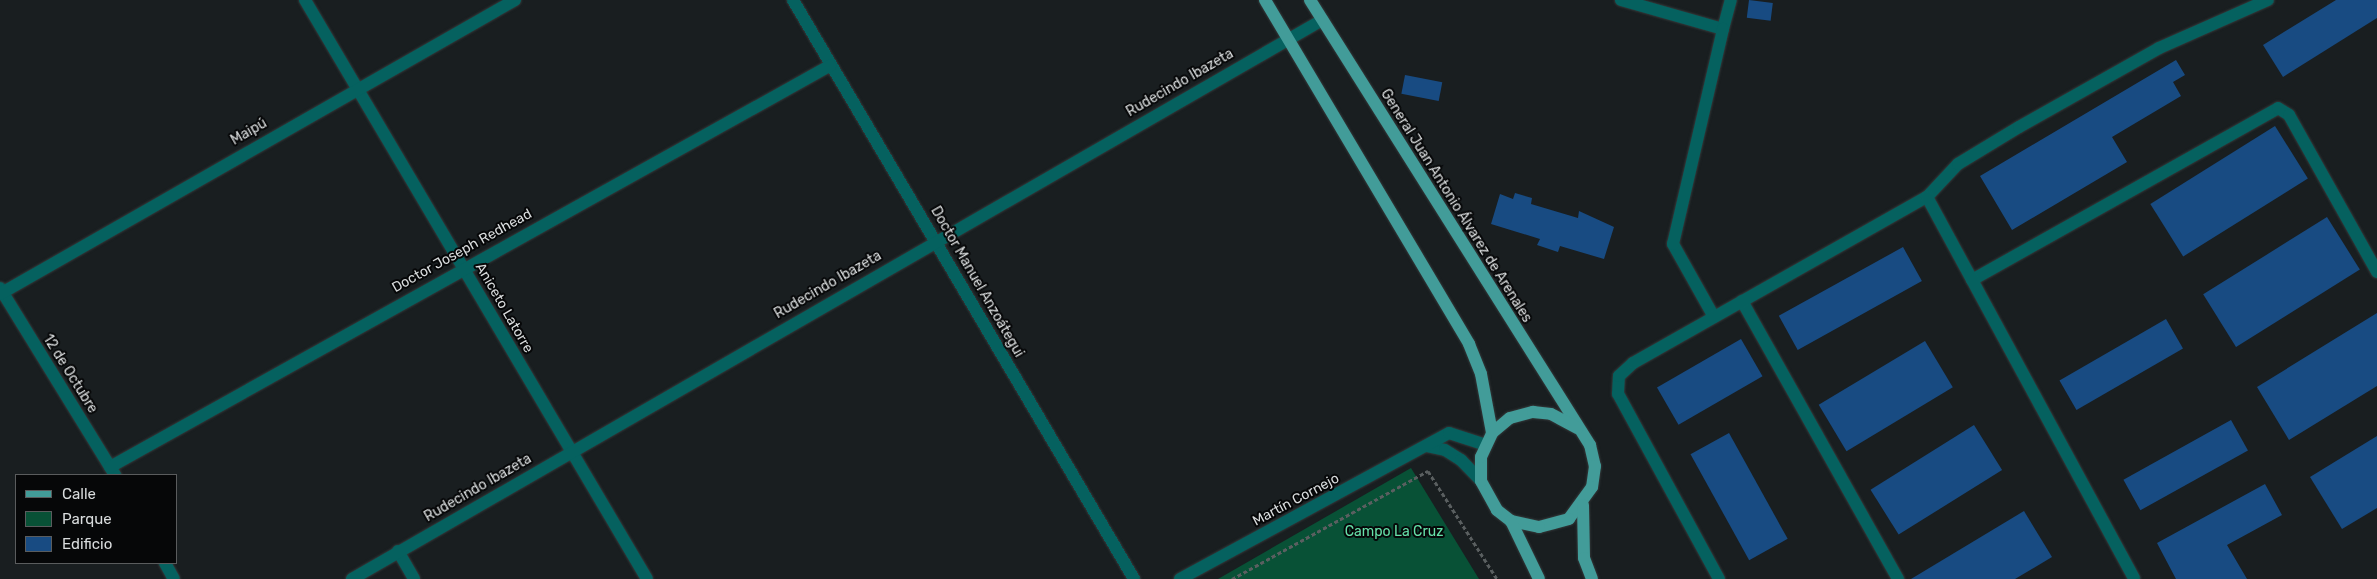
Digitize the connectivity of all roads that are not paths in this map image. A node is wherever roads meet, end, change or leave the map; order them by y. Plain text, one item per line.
1 (305, 0) edge
2 (516, 0) edge
3 (793, 0) edge
4 (1265, 0) edge
5 (1310, 0) edge
6 (1621, 0) edge
7 (1731, 0) edge
8 (2268, 0) edge
9 (1322, 20) junction
10 (1723, 29) junction
11 (1288, 39) junction
12 (831, 65) junction
13 (356, 88) junction
14 (1927, 197) junction
15 (935, 240) junction
16 (463, 268) junction
17 (2377, 272) edge
18 (1972, 280) junction
19 (1, 291) edge
20 (1742, 301) junction
21 (1714, 317) junction
22 (1577, 428) junction
23 (1489, 439) junction
24 (1426, 446) junction
25 (570, 453) junction
26 (112, 471) edge
27 (1481, 481) junction
28 (1583, 506) junction
29 (1511, 521) junction
30 (398, 551) junction
31 (166, 564) edge
32 (174, 579) edge
33 (352, 579) edge
34 (414, 579) edge
35 (647, 579) edge
36 (1134, 579) edge
37 (1180, 579) edge
38 (1539, 579) edge
39 (1592, 579) edge
40 (1719, 579) edge
41 (1898, 579) edge
42 (2134, 579) edge

1 - 13 street, Aniceto Latorre
2 - 13 street, Maipú
3 - 12 street, Doctor Manuel Anzoátegui
4 - 11 main road
5 - 9 main road, General Juan Antonio Álvarez de Arenales
6 - 10 street
7 - 10 street
8 - 14 street
9 - 11 street, Rudecindo Ibazeta
9 - 22 main road, General Juan Antonio Álvarez de Arenales
10 - 21 street
11 - 15 street, Rudecindo Ibazeta
11 - 23 main road
12 - 15 street, Doctor Manuel Anzoátegui
12 - 16 street, Doctor Joseph Redhead
13 - 16 street, Aniceto Latorre
13 - 19 street, Maipú
14 - 18 street
14 - 20 street
15 - 25 street, Rudecindo Ibazeta
15 - 36 street, Doctor Manuel Anzoátegui
16 - 25 street, Aniceto Latorre
16 - 26 street, Doctor Joseph Redhead
17 - 18 street
18 - 42 street
19 - 26 street, 12 de Octubre
20 - 21 street
20 - 41 street
21 - 40 street
22 - 23 main road, General Juan Antonio Álvarez de Arenales
22 - 28 main road, General Juan Antonio Álvarez de Arenales
23 - 24 street, Martín Cornejo
23 - 27 main road
24 - 27 street
24 - 37 street, Martín Cornejo
25 - 30 street, Rudecindo Ibazeta
25 - 35 street, Aniceto Latorre
27 - 29 main road
28 - 29 main road
28 - 39 main road, General Juan Antonio Álvarez de Arenales
29 - 38 main road
30 - 33 street, Rudecindo Ibazeta
30 - 34 street
31 - 32 street

